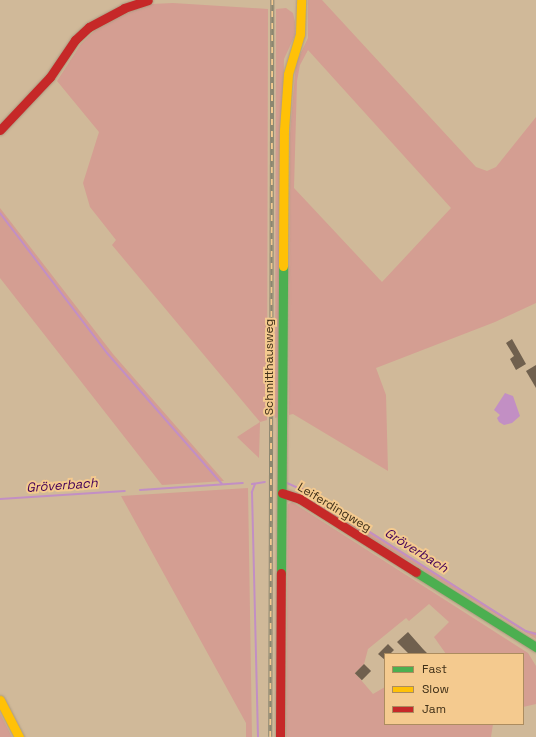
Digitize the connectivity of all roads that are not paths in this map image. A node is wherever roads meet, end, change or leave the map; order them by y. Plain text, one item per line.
1 (148, 0) edge
2 (301, 0) edge
3 (0, 130) edge
4 (282, 492) junction
5 (536, 648) edge
6 (0, 700) edge
7 (18, 737) edge
8 (280, 737) edge

1 - 3 street
2 - 4 street, Schmitthausweg
4 - 5 street, Leiferdingweg
4 - 8 street, Schmitthausweg
6 - 7 street

